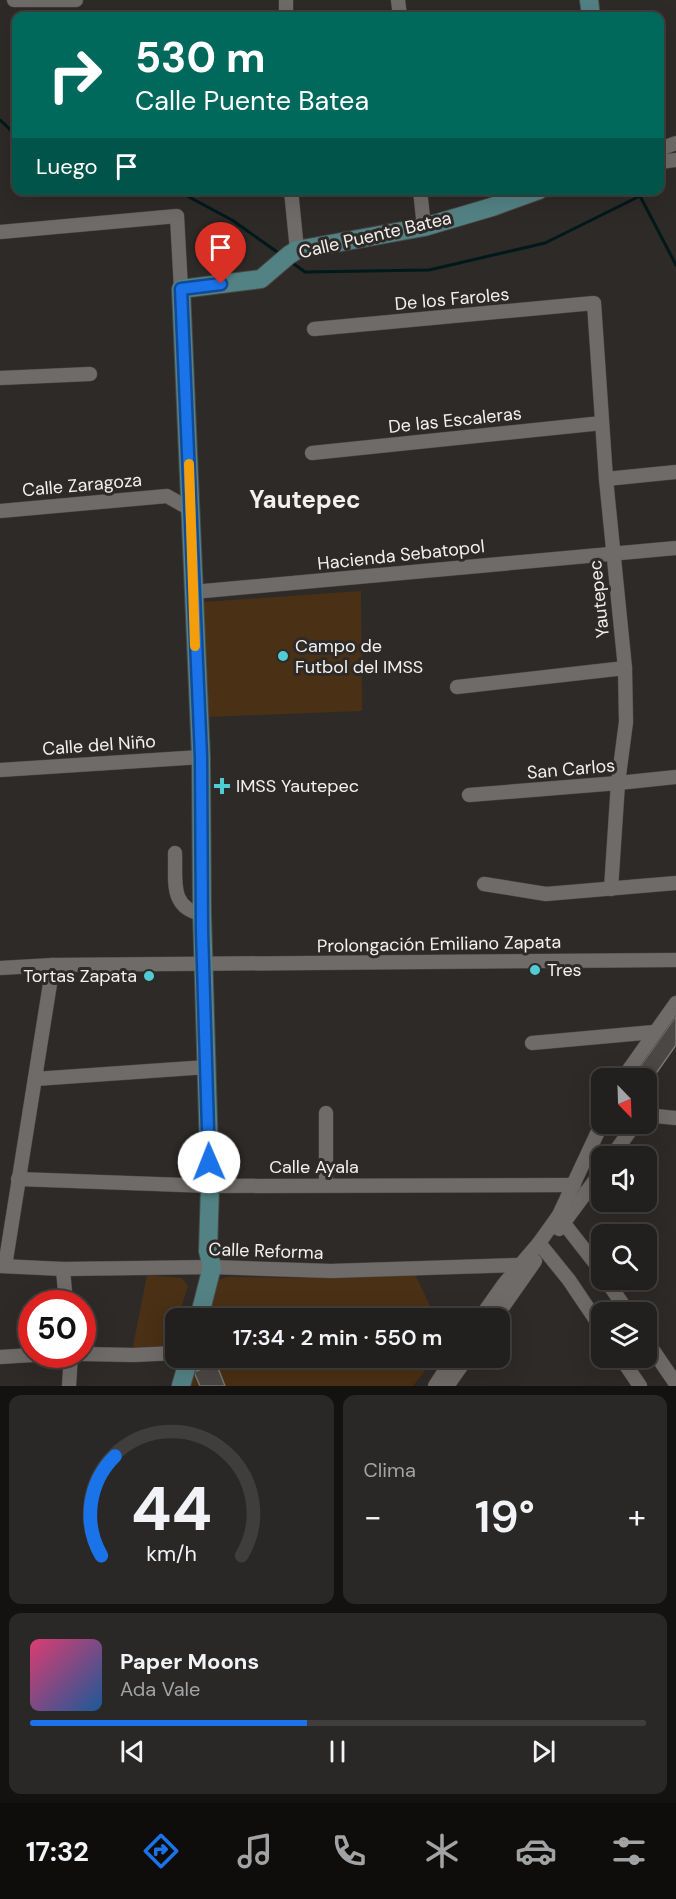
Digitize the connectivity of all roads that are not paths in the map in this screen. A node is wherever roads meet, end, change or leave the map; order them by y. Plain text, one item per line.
1 (14, 0) edge
2 (76, 0) edge
3 (58, 1) edge
4 (291, 195) edge
5 (421, 195) edge
6 (525, 195) edge
7 (424, 226) junction
8 (0, 232) edge
9 (293, 252) junction
10 (181, 289) junction
11 (594, 303) joint
12 (314, 329) dead end
13 (90, 374) dead end
14 (0, 378) edge
15 (602, 423) junction
16 (312, 453) dead end
17 (676, 472) edge
18 (606, 479) junction
19 (189, 484) junction
20 (167, 496) junction
21 (189, 509) junction
22 (0, 511) edge
23 (676, 548) edge
24 (612, 553) junction
25 (193, 592) junction
26 (625, 668) junction
27 (457, 687) dead end
28 (201, 757) junction
29 (0, 770) edge
30 (676, 777) edge
31 (618, 783) junction
32 (469, 795) dead end
33 (175, 853) dead end
34 (676, 883) edge
35 (484, 885) dead end
36 (611, 890) junction
37 (202, 914) junction
38 (676, 960) edge
39 (53, 965) junction
40 (203, 965) junction
41 (0, 968) edge
42 (676, 1003) edge
43 (654, 1032) junction
44 (532, 1043) dead end
45 (207, 1067) junction
46 (630, 1068) edge
47 (35, 1079) junction
48 (326, 1113) dead end
49 (657, 1116) edge
50 (676, 1118) edge
51 (597, 1134) edge
52 (18, 1179) junction
53 (591, 1184) edge
54 (327, 1185) junction
55 (574, 1185) junction
56 (210, 1186) junction
57 (561, 1219) junction
58 (541, 1247) junction
59 (591, 1258) edge
60 (207, 1262) junction
61 (2, 1266) edge
62 (524, 1267) junction
63 (63, 1269) junction
64 (65, 1290) edge
65 (191, 1308) edge
66 (200, 1308) edge
67 (487, 1308) edge
68 (501, 1308) edge
69 (591, 1313) edge
70 (96, 1354) edge
71 (165, 1354) edge
72 (18, 1356) edge
73 (657, 1356) edge
74 (0, 1357) edge
75 (70, 1368) edge
76 (176, 1368) edge
77 (186, 1368) edge
78 (459, 1368) edge
79 (628, 1368) edge
80 (448, 1382) edge
81 (676, 1384) edge
82 (69, 1386) edge
83 (171, 1386) edge
84 (181, 1386) edge
85 (435, 1386) edge
86 (640, 1386) edge

1 - 3 street
2 - 3 street
4 - 9 street
5 - 7 street
6 - 7 main road, Calle Puente Batea
7 - 9 main road, Calle Puente Batea
8 - 10 street
9 - 10 main road, Calle Puente Batea
10 - 19 main road
11 - 12 street, De los Faroles
11 - 15 street, Yautepec
13 - 14 street
15 - 16 street, De las Escaleras
15 - 18 street, Yautepec
17 - 18 street
18 - 24 street, Yautepec
19 - 20 street, Calle Zaragoza
19 - 21 main road
20 - 21 street, Calle Zaragoza
20 - 22 street, Calle Zaragoza
21 - 25 main road
23 - 24 street, Hacienda Sebatopol
24 - 25 street, Hacienda Sebatopol
24 - 26 street, Yautepec
25 - 28 main road
26 - 27 street
26 - 31 street, Yautepec
28 - 29 street, Calle del Niño
28 - 37 main road
30 - 31 street, San Carlos
31 - 32 street, San Carlos
31 - 36 street, Yautepec
33 - 37 street
34 - 36 street
35 - 36 street
37 - 40 main road
38 - 40 street, Prolongación Emiliano Zapata
39 - 40 street, Prolongación Emiliano Zapata
39 - 41 street, Prolongación Emiliano Zapata
39 - 47 street
40 - 45 main road
42 - 43 street
43 - 44 street
43 - 46 street
45 - 47 street
45 - 56 main road
47 - 52 street
48 - 54 street
49 - 50 street
51 - 55 street
52 - 56 street, Calle Ayala
52 - 61 street
53 - 57 street
54 - 55 street, Calle Ayala
54 - 56 street, Calle Ayala
55 - 57 street
56 - 60 main road
57 - 58 street
57 - 58 street
57 - 59 street
58 - 62 street
58 - 69 street
60 - 62 street, Calle Reforma
60 - 63 street, Calle Reforma
60 - 65 main road
60 - 66 main road
61 - 63 street, Calle Reforma
62 - 67 street
62 - 68 street
63 - 64 street
70 - 71 street
72 - 74 street
73 - 81 street
75 - 82 street
76 - 83 main road
77 - 84 main road
78 - 80 street
79 - 86 street
80 - 85 street

